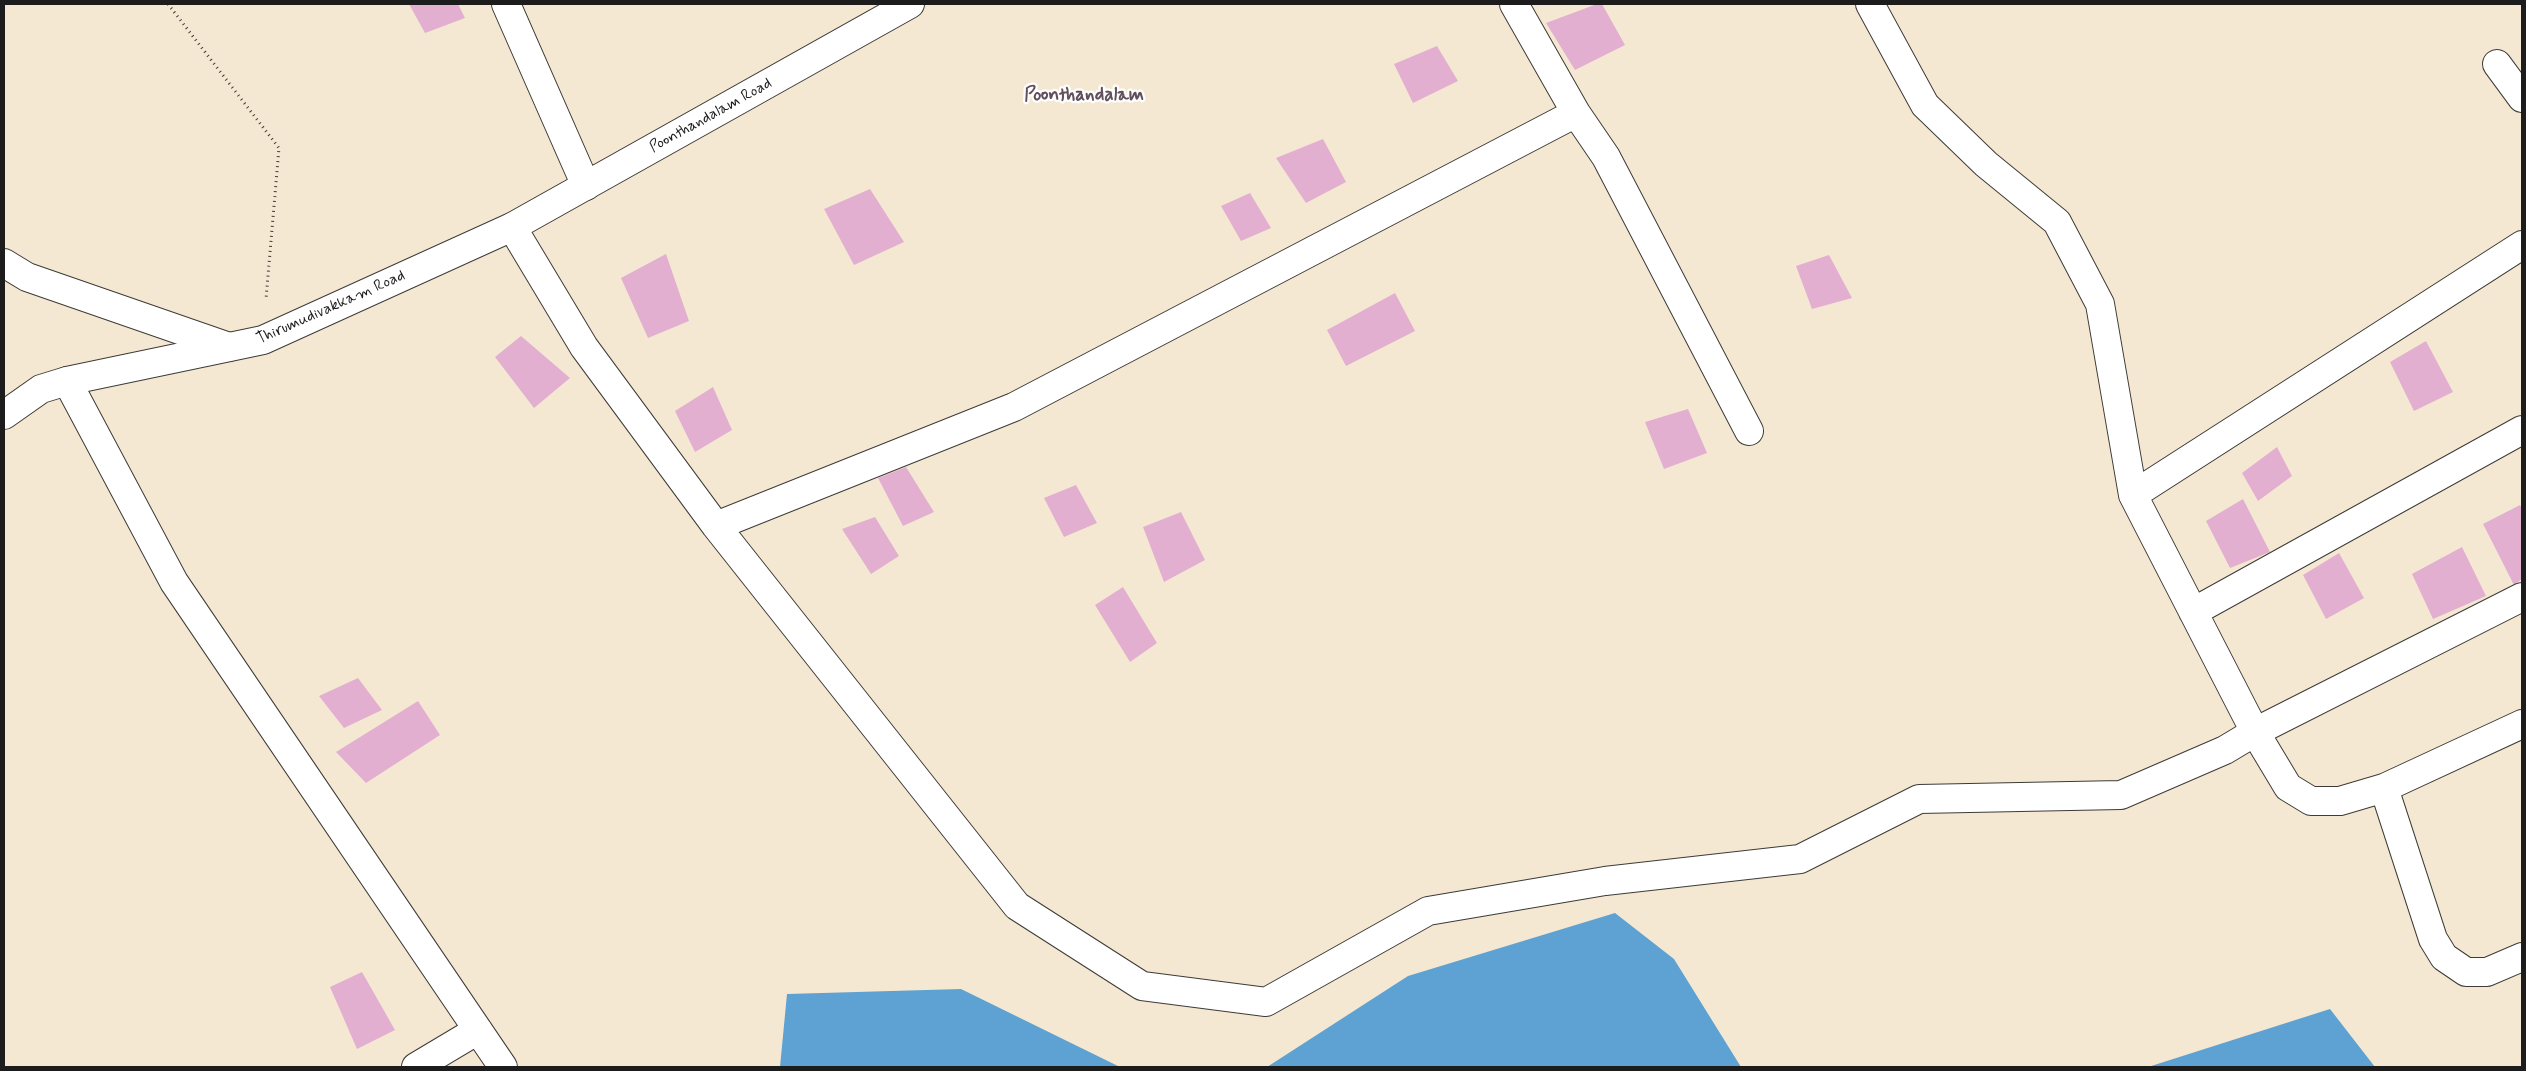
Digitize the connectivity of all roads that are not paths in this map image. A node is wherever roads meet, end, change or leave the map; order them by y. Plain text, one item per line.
1 (506, 4) edge
2 (910, 4) edge
3 (1514, 4) edge
4 (1870, 4) edge
5 (2497, 64) dead end
6 (2522, 98) edge
7 (1576, 113) junction
8 (586, 186) junction
9 (512, 226) junction
10 (2522, 245) edge
11 (4, 263) edge
12 (229, 348) junction
13 (66, 380) junction
14 (4, 415) edge
15 (2522, 430) edge
16 (1749, 431) dead end
17 (2133, 495) junction
18 (716, 526) junction
19 (2522, 597) edge
20 (2193, 612) junction
21 (2522, 724) edge
22 (2255, 732) junction
23 (2384, 788) junction
24 (2522, 957) edge
25 (478, 1030) junction
26 (416, 1067) edge
27 (503, 1067) edge

1 - 8 street
2 - 8 street, Poonthandalam Road
3 - 7 street
4 - 17 street
5 - 6 street
7 - 16 street
7 - 18 street
8 - 9 street, Poonthandalam Road
9 - 12 street, Thirumudivakkam Road
9 - 18 street
10 - 17 street
11 - 12 street
12 - 13 street, Thirumudivakkam Road
13 - 14 street, Thirumudivakkam Road
13 - 25 street
15 - 20 street
17 - 20 street
18 - 22 street
19 - 22 street
20 - 22 street
21 - 23 street
22 - 23 street
23 - 24 street
25 - 26 street
25 - 27 street

